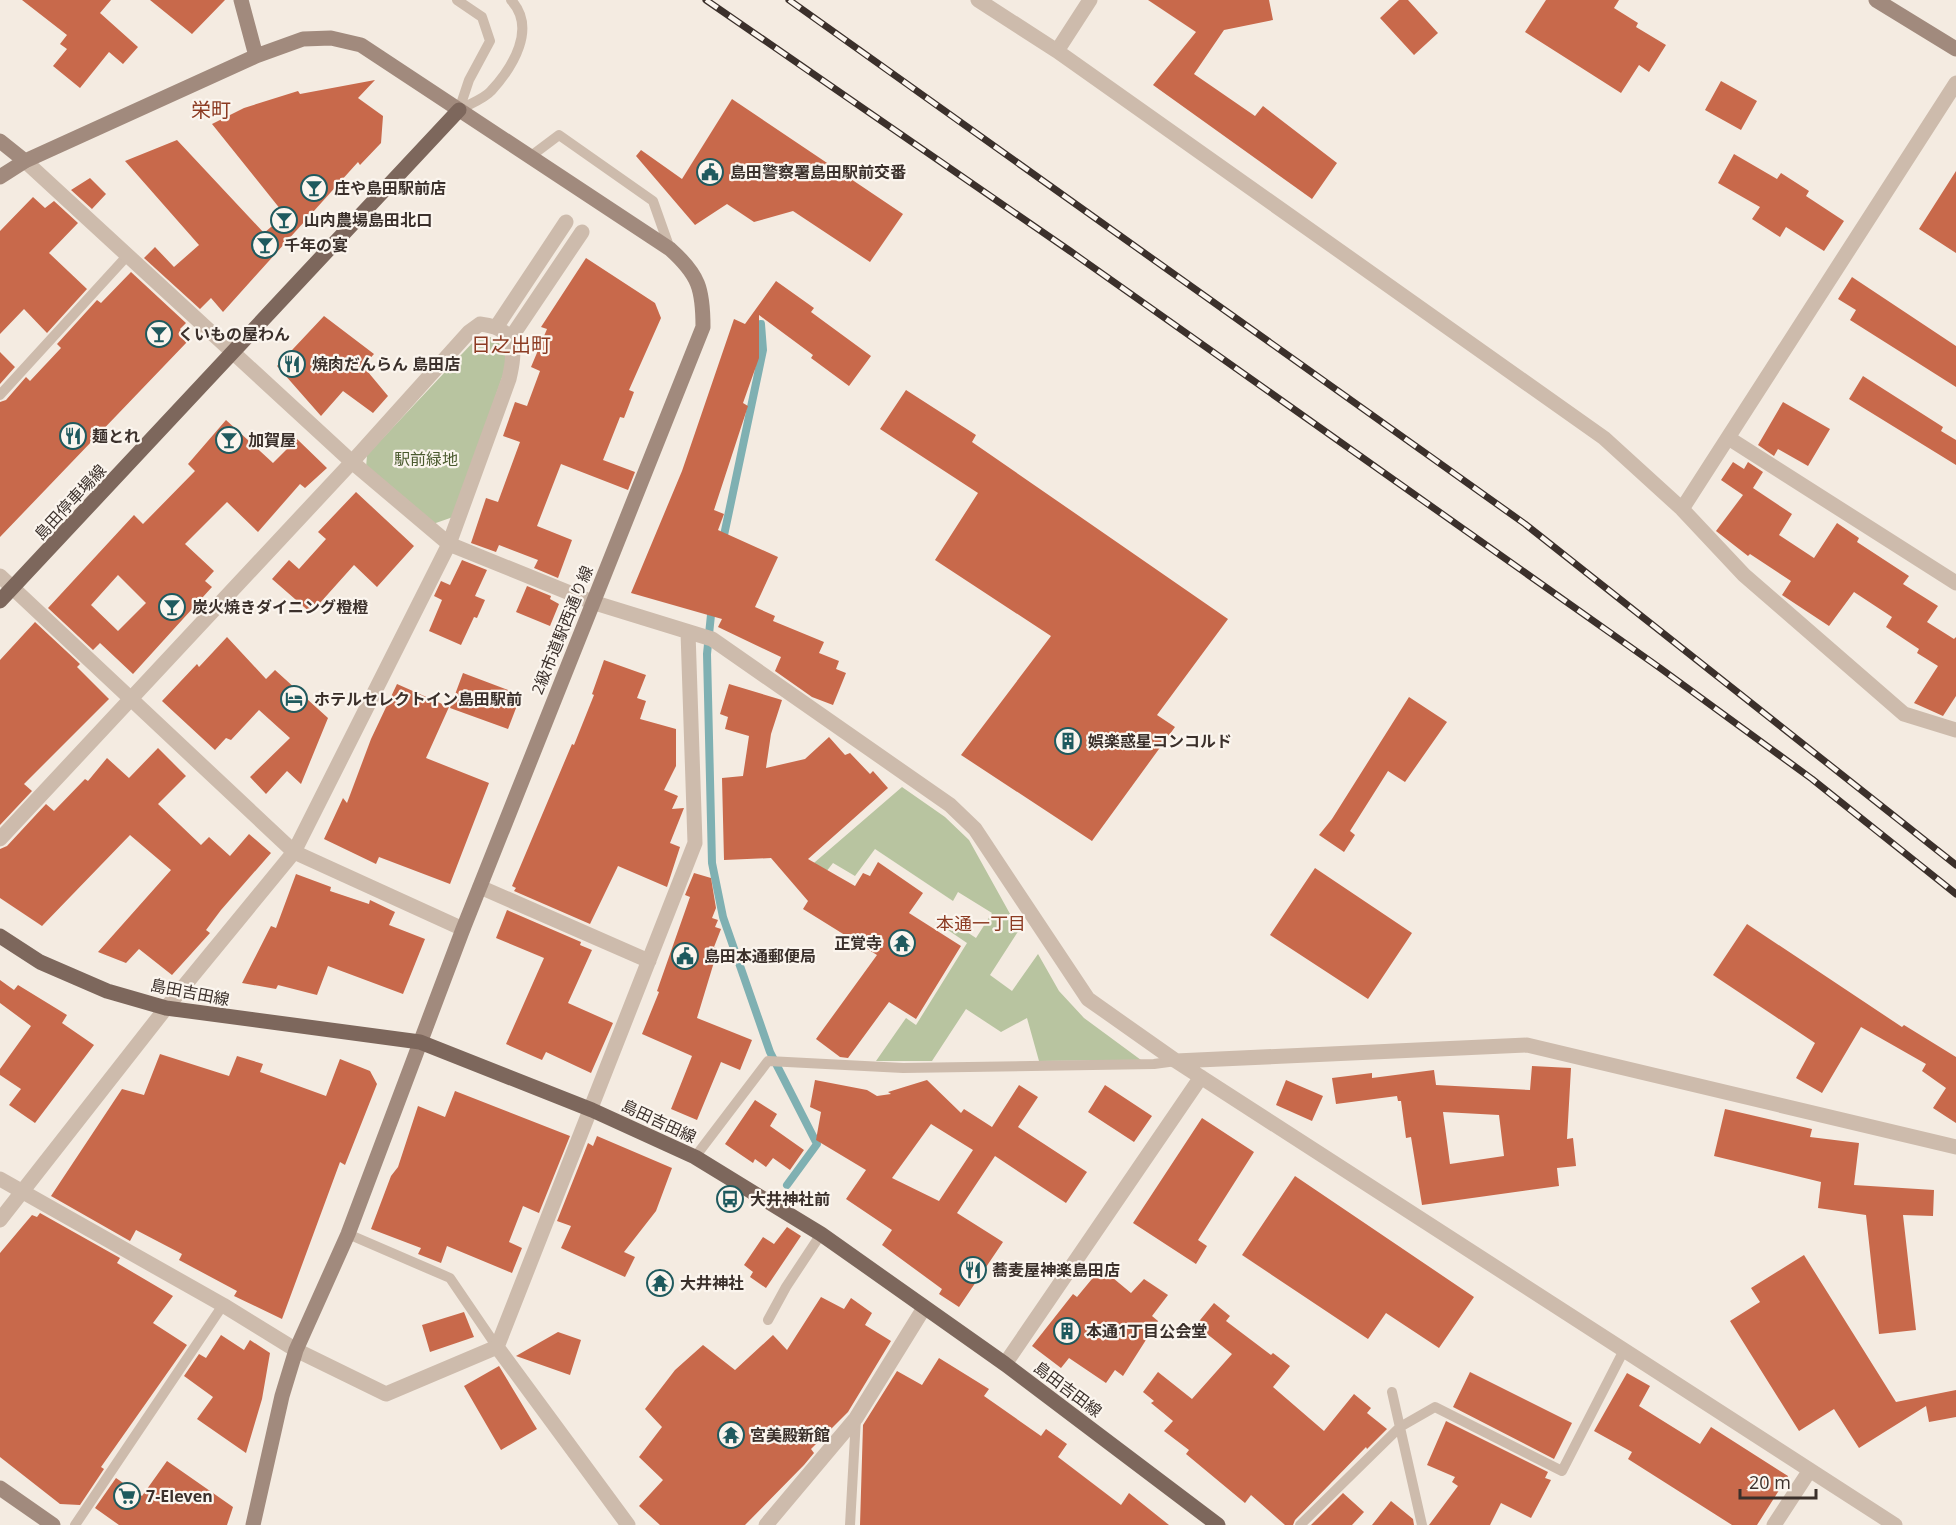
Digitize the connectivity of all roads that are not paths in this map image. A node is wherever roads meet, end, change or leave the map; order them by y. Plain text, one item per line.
1 (242, 0) edge
2 (456, 0) edge
3 (511, 0) edge
4 (978, 0) edge
5 (1090, 0) edge
6 (1876, 0) edge
7 (1956, 49) edge
8 (1057, 51) junction
9 (256, 56) junction
10 (1956, 83) edge
11 (459, 110) junction
12 (0, 141) edge
13 (531, 156) junction
14 (25, 161) junction
15 (0, 177) edge
16 (566, 222) dead end
17 (582, 231) dead end
18 (670, 249) junction
19 (128, 255) junction
20 (497, 326) junction
21 (510, 339) junction
22 (235, 352) junction
23 (0, 395) edge
24 (1730, 439) junction
25 (352, 462) junction
26 (1682, 509) junction
27 (449, 544) junction
28 (0, 576) edge
29 (1956, 583) edge
30 (13, 588) junction
31 (0, 602) edge
32 (592, 602) junction
33 (688, 632) junction
34 (132, 699) junction
35 (1956, 730) edge
36 (0, 839) edge
37 (294, 852) junction
38 (480, 887) junction
39 (463, 929) junction
40 (0, 936) edge
41 (649, 961) junction
42 (166, 1008) junction
43 (420, 1042) junction
44 (1176, 1061) junction
45 (1201, 1077) junction
46 (592, 1110) junction
47 (1956, 1147) edge
48 (695, 1157) junction
49 (0, 1179) edge
50 (23, 1192) junction
51 (0, 1220) edge
52 (348, 1234) junction
53 (821, 1234) junction
54 (223, 1305) junction
55 (924, 1308) junction
56 (768, 1320) dead end
57 (497, 1347) junction
58 (296, 1350) junction
59 (1624, 1350) junction
60 (1005, 1364) junction
61 (1392, 1392) dead end
62 (856, 1418) junction
63 (1400, 1427) junction
64 (1810, 1470) junction
65 (0, 1488) edge
66 (624, 1523) edge
67 (53, 1525) edge
68 (75, 1525) edge
69 (253, 1525) edge
70 (766, 1525) edge
71 (850, 1525) edge
72 (1218, 1525) edge
73 (1300, 1525) edge
74 (1422, 1525) edge
75 (1774, 1525) edge
76 (1895, 1525) edge

1 - 9 street
2 - 11 lane
3 - 11 lane
4 - 8 street
5 - 8 street
6 - 7 street
8 - 26 street
9 - 11 street
9 - 14 street
10 - 24 street
11 - 13 street
11 - 22 main road, 島田停車場線
12 - 14 street
13 - 18 street
13 - 18 lane
14 - 15 street
14 - 19 street
16 - 20 street
17 - 21 street
18 - 32 street, 2級市道駅西通り線
19 - 22 street
19 - 23 lane
20 - 21 street
20 - 25 street
21 - 27 street
22 - 25 street
22 - 30 main road, 島田停車場線
24 - 26 street
24 - 29 street
25 - 27 street
25 - 34 street
26 - 35 street
27 - 32 street
27 - 37 street
28 - 30 street
30 - 31 main road, 島田停車場線
30 - 34 street
32 - 33 street
32 - 38 street, 2級市道駅西通り線
33 - 41 street
33 - 44 street
34 - 36 street
34 - 37 street
37 - 39 street
37 - 42 street
38 - 39 street, 2級市道駅西通り線
38 - 41 street
39 - 43 street, 2級市道駅西通り線
40 - 42 main road, 島田吉田線
41 - 46 street
42 - 43 main road, 島田吉田線
42 - 50 street
43 - 46 main road, 島田吉田線
43 - 52 street, 2級市道駅西通り線
44 - 45 street
44 - 47 street
44 - 48 lane
45 - 59 street
45 - 60 street
46 - 48 main road, 島田吉田線
46 - 57 street
48 - 53 main road, 島田吉田線
49 - 50 street
50 - 51 street
50 - 54 street
52 - 57 lane
52 - 58 street, 2級市道駅西通り線
53 - 55 main road, 島田吉田線
53 - 56 lane
54 - 58 street
54 - 68 lane
55 - 60 main road, 島田吉田線
55 - 62 street
57 - 58 street
57 - 66 street
58 - 69 street, 2級市道駅西通り線
59 - 63 lane
59 - 64 street
60 - 72 main road, 島田吉田線
61 - 63 lane
62 - 70 street
62 - 71 lane
63 - 73 lane
63 - 74 lane
64 - 75 street
64 - 76 street
65 - 67 street

